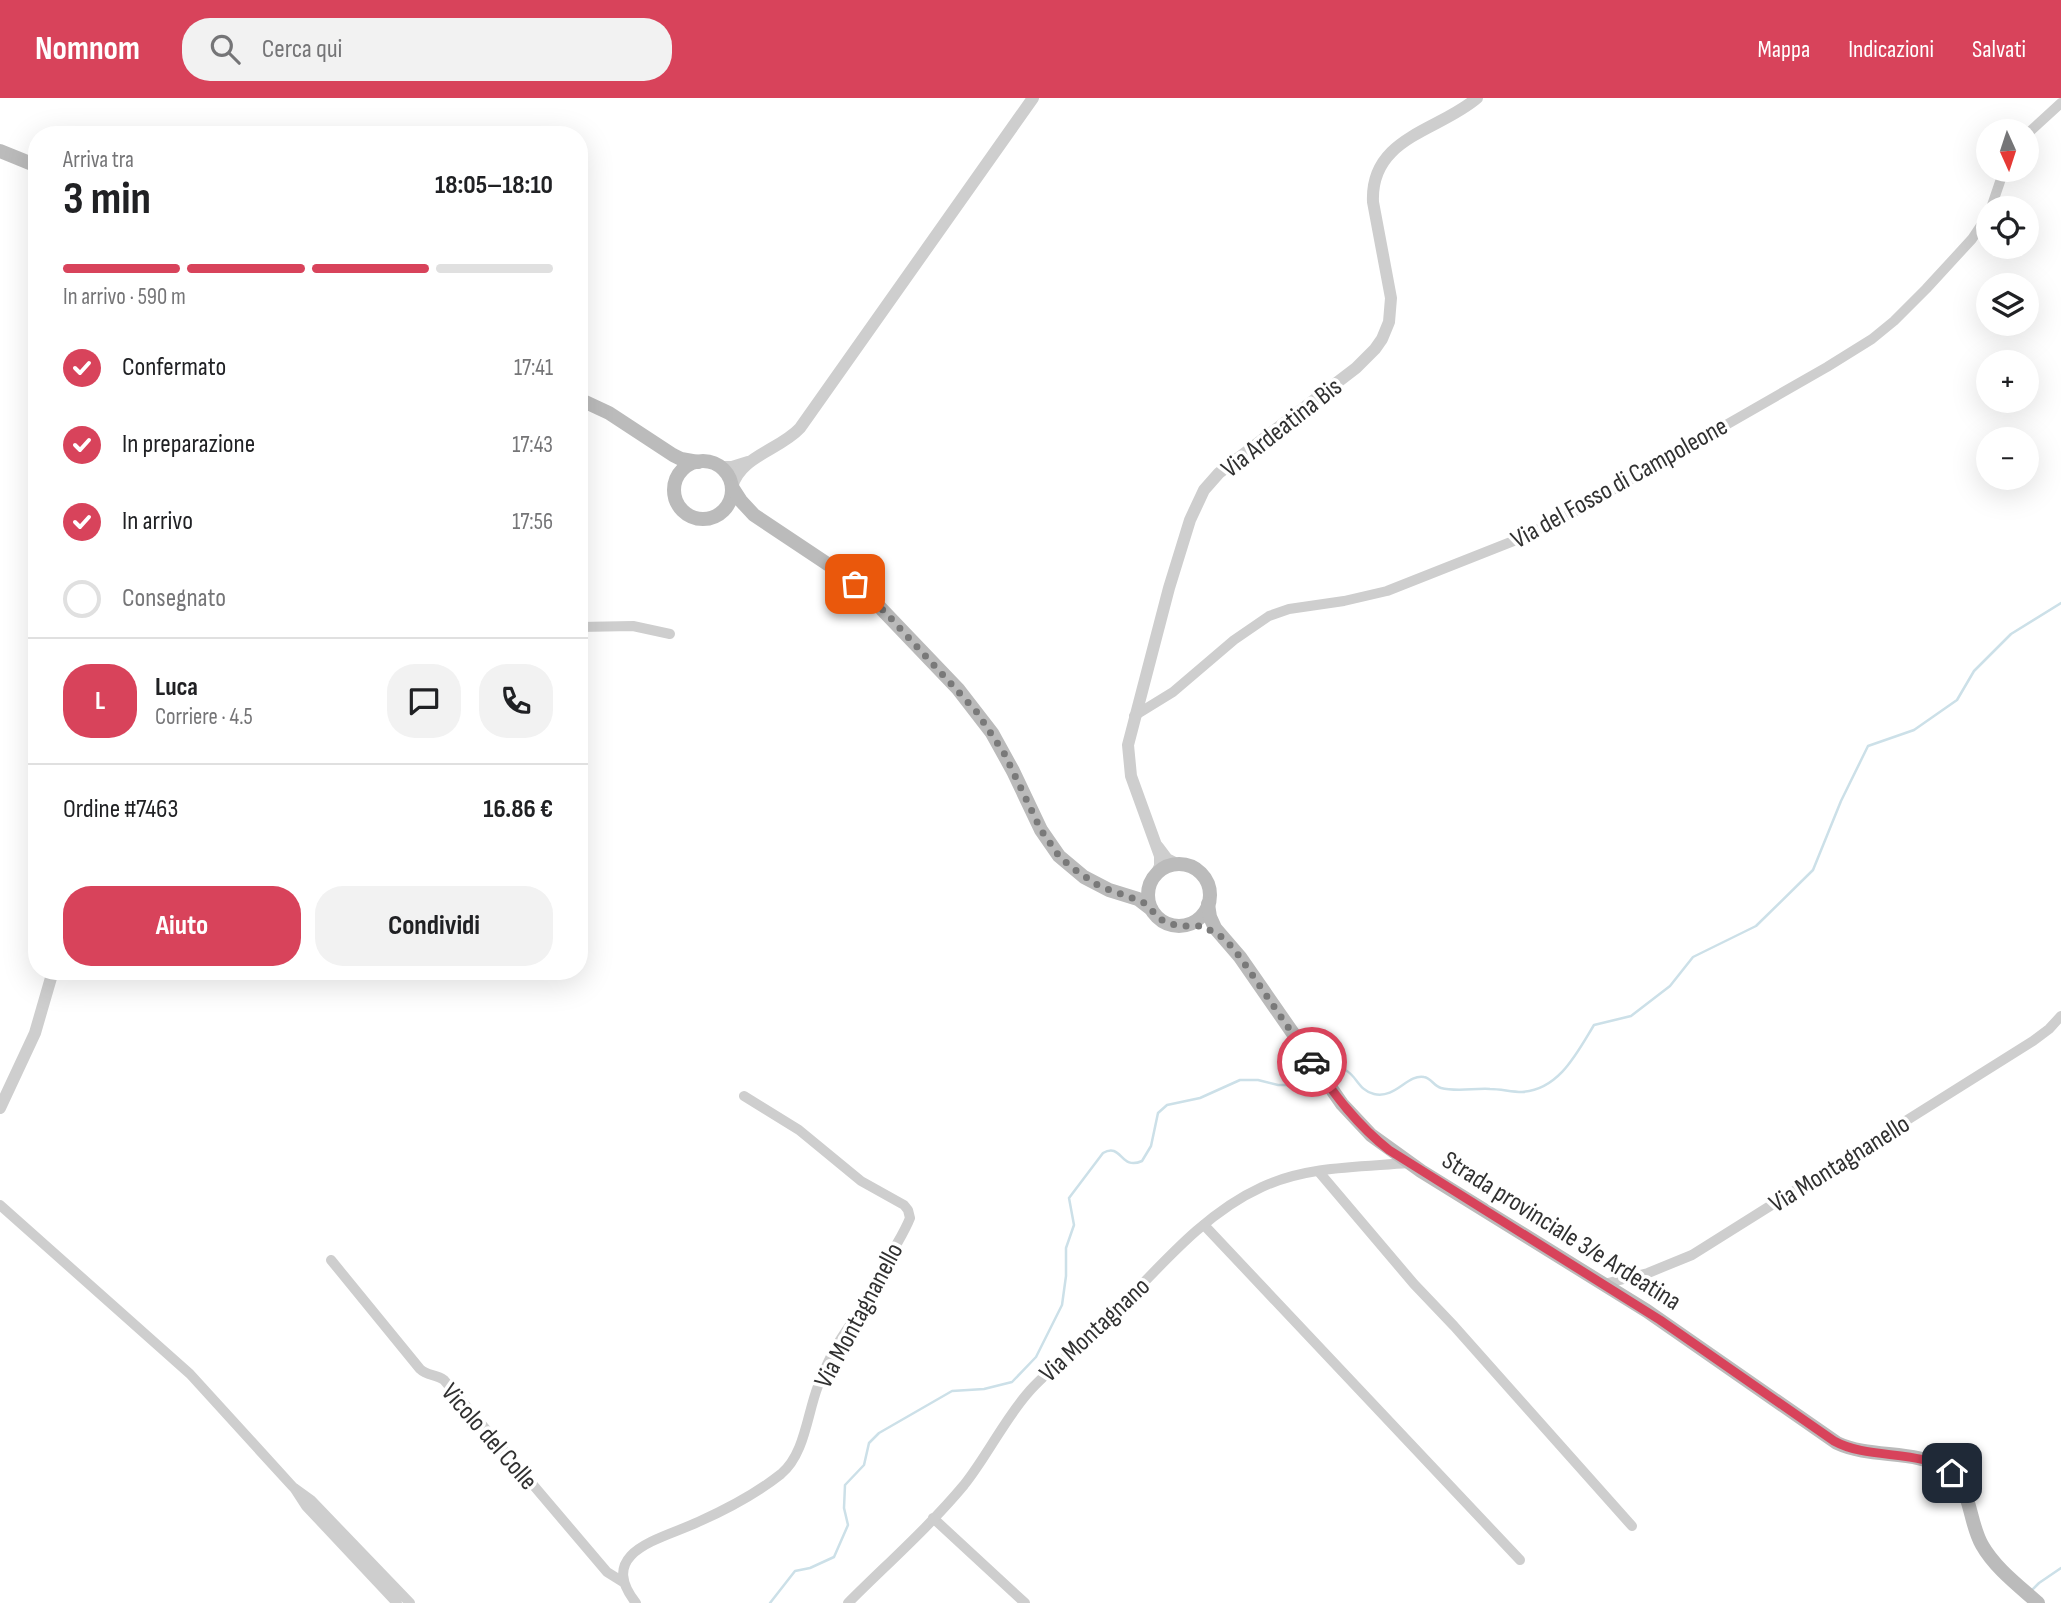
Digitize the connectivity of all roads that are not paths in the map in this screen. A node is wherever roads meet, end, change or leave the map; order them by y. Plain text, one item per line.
1 (1033, 98) edge
2 (1477, 98) edge
3 (2061, 103) edge
4 (2039, 123) edge
5 (0, 151) edge
6 (28, 162) edge
7 (1976, 232) edge
8 (588, 404) edge
9 (657, 445) junction
10 (752, 461) junction
11 (699, 462) junction
12 (721, 467) junction
13 (677, 478) junction
14 (732, 487) junction
15 (719, 515) junction
16 (764, 523) junction
17 (588, 627) edge
18 (670, 634) dead end
19 (1135, 716) junction
20 (1158, 846) junction
21 (1179, 864) junction
22 (1153, 879) junction
23 (1125, 896) junction
24 (1208, 904) junction
25 (1151, 909) junction
26 (1187, 925) junction
27 (1225, 939) junction
28 (50, 980) edge
29 (2061, 1016) edge
30 (744, 1096) dead end
31 (0, 1108) edge
32 (1408, 1163) junction
33 (1319, 1172) junction
34 (0, 1205) edge
35 (1204, 1224) junction
36 (331, 1260) dead end
37 (1604, 1284) junction
38 (293, 1487) junction
39 (933, 1518) junction
40 (1632, 1526) dead end
41 (1520, 1560) dead end
42 (623, 1582) junction
43 (2031, 1597) edge
44 (397, 1603) edge
45 (410, 1603) edge
46 (636, 1603) edge
47 (848, 1603) edge
48 (1025, 1603) edge

1 - 10 street
2 - 19 street, Via Ardeatina Bis
3 - 4 street
5 - 6 main road
7 - 19 street, Via del Fosso di Campoleone
8 - 9 main road
9 - 11 main road
9 - 13 main road
10 - 12 street
10 - 14 street
11 - 12 main road
11 - 13 main road
12 - 14 main road
13 - 15 main road
14 - 15 main road
14 - 16 main road
15 - 16 main road
16 - 23 main road
17 - 18 street
19 - 20 street, Via Ardeatina Bis
20 - 21 street, Via Ardeatina Bis
20 - 22 street, Via Ardeatina Bis
21 - 22 main road
21 - 24 main road
22 - 23 main road
22 - 25 main road
23 - 25 main road
24 - 26 main road
24 - 27 main road, Strada provinciale 3/e Ardeatina
25 - 26 main road
26 - 27 main road
27 - 32 main road, Strada provinciale 3/e Ardeatina
28 - 31 street
29 - 37 street, Via Montagnanello
30 - 42 street, Via Montagnanello
32 - 33 street, Via Montagnano
32 - 37 main road, Strada provinciale 3/e Ardeatina
33 - 35 street, Via Montagnano
33 - 40 street
34 - 38 street
35 - 39 street, Via Montagnano
35 - 41 street
36 - 42 street, Vicolo del Colle
37 - 43 main road, Strada provinciale 3/e Ardeatina
38 - 44 street
38 - 45 street
39 - 47 street, Via Montagnano
39 - 48 street
42 - 46 street

